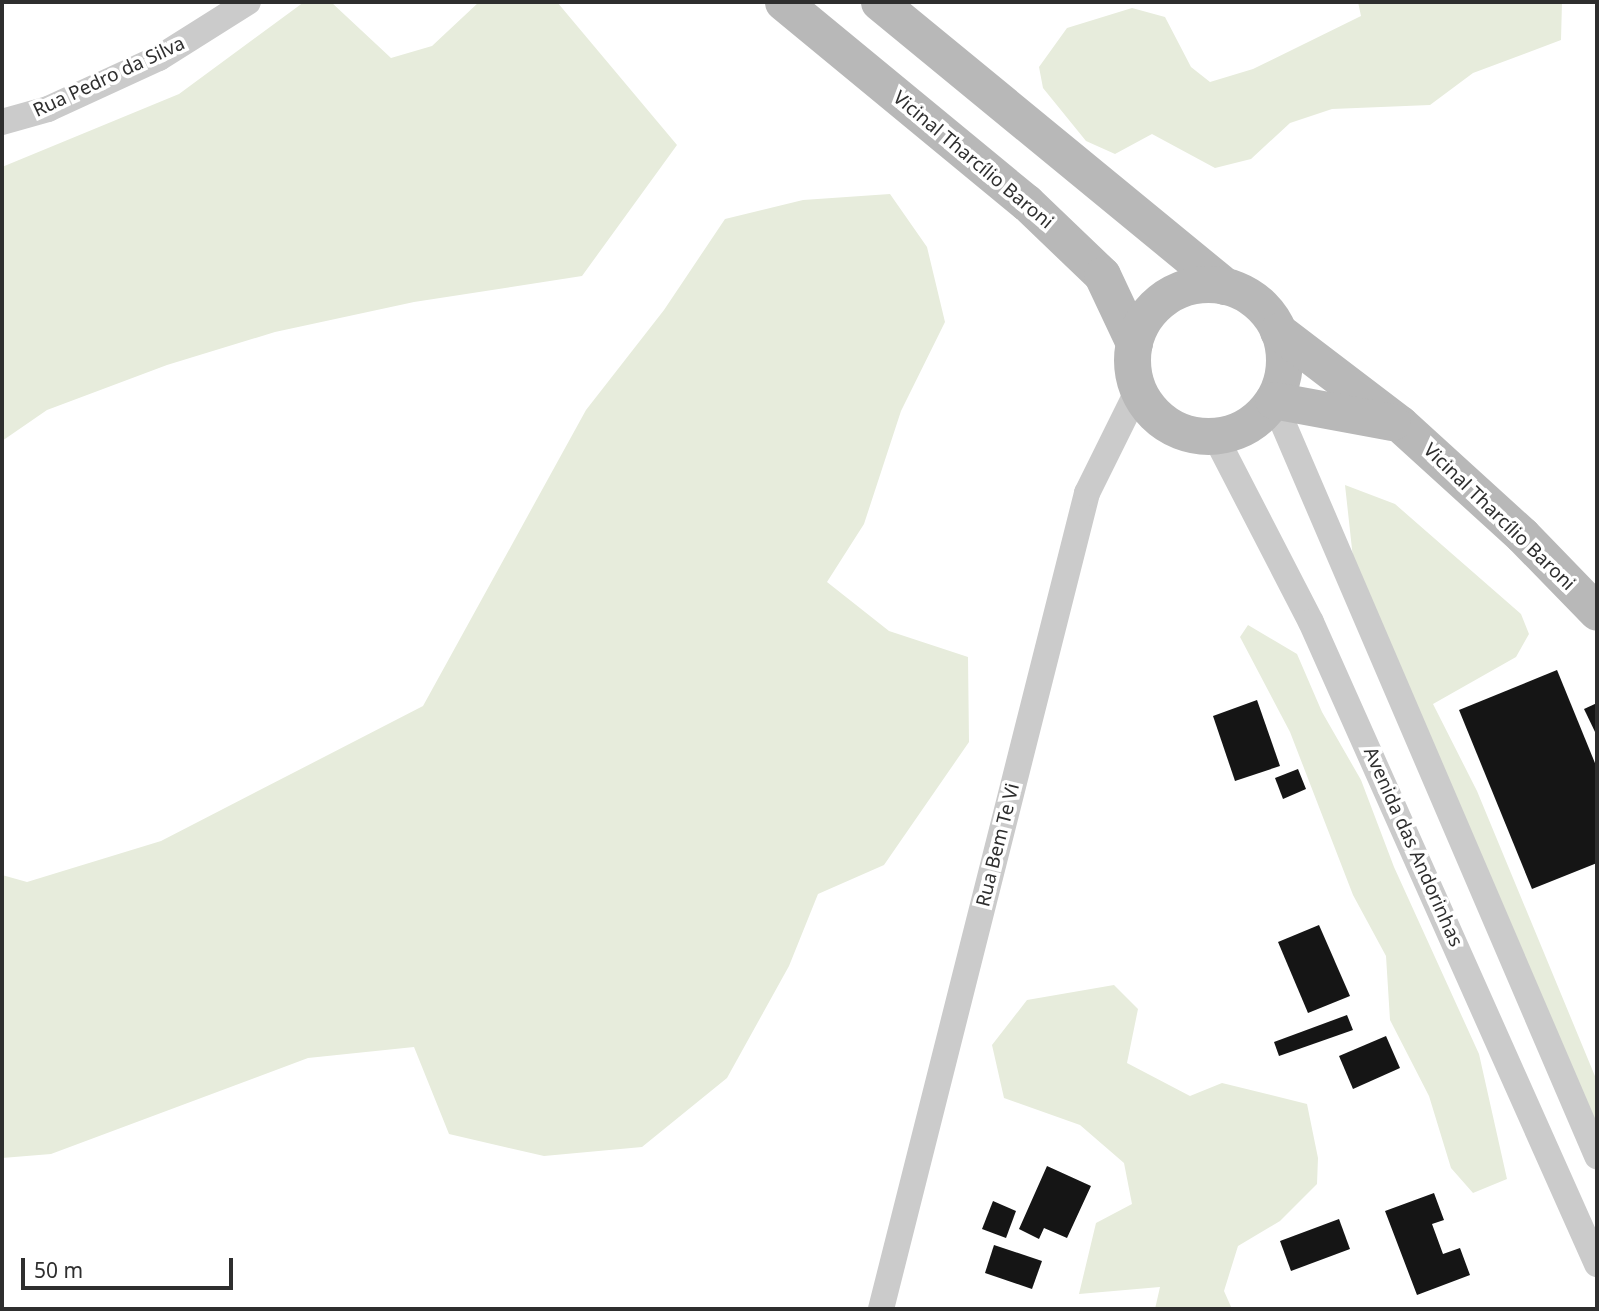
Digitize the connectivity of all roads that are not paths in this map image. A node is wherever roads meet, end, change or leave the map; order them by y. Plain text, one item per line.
1 (783, 2) edge
2 (879, 2) edge
3 (232, 7) edge
4 (2, 122) edge
5 (1225, 286) junction
6 (1278, 331) junction
7 (1134, 343) junction
8 (1138, 390) junction
9 (1273, 400) junction
10 (1400, 424) junction
11 (1215, 436) junction
12 (1597, 612) edge
13 (1597, 1156) edge
14 (1597, 1264) edge
15 (881, 1309) edge

1 - 7 main road, Vicinal Tharcílio Baroni
2 - 5 main road
3 - 4 street, Rua Pedro da Silva
5 - 6 main road
5 - 7 main road
6 - 9 main road
6 - 10 main road, Vicinal Tharcílio Baroni
7 - 8 main road
8 - 11 main road
8 - 15 street, Rua Bem Te Vi
9 - 10 main road
9 - 11 main road
9 - 13 street
10 - 12 main road, Vicinal Tharcílio Baroni
11 - 14 street, Avenida das Andorinhas

